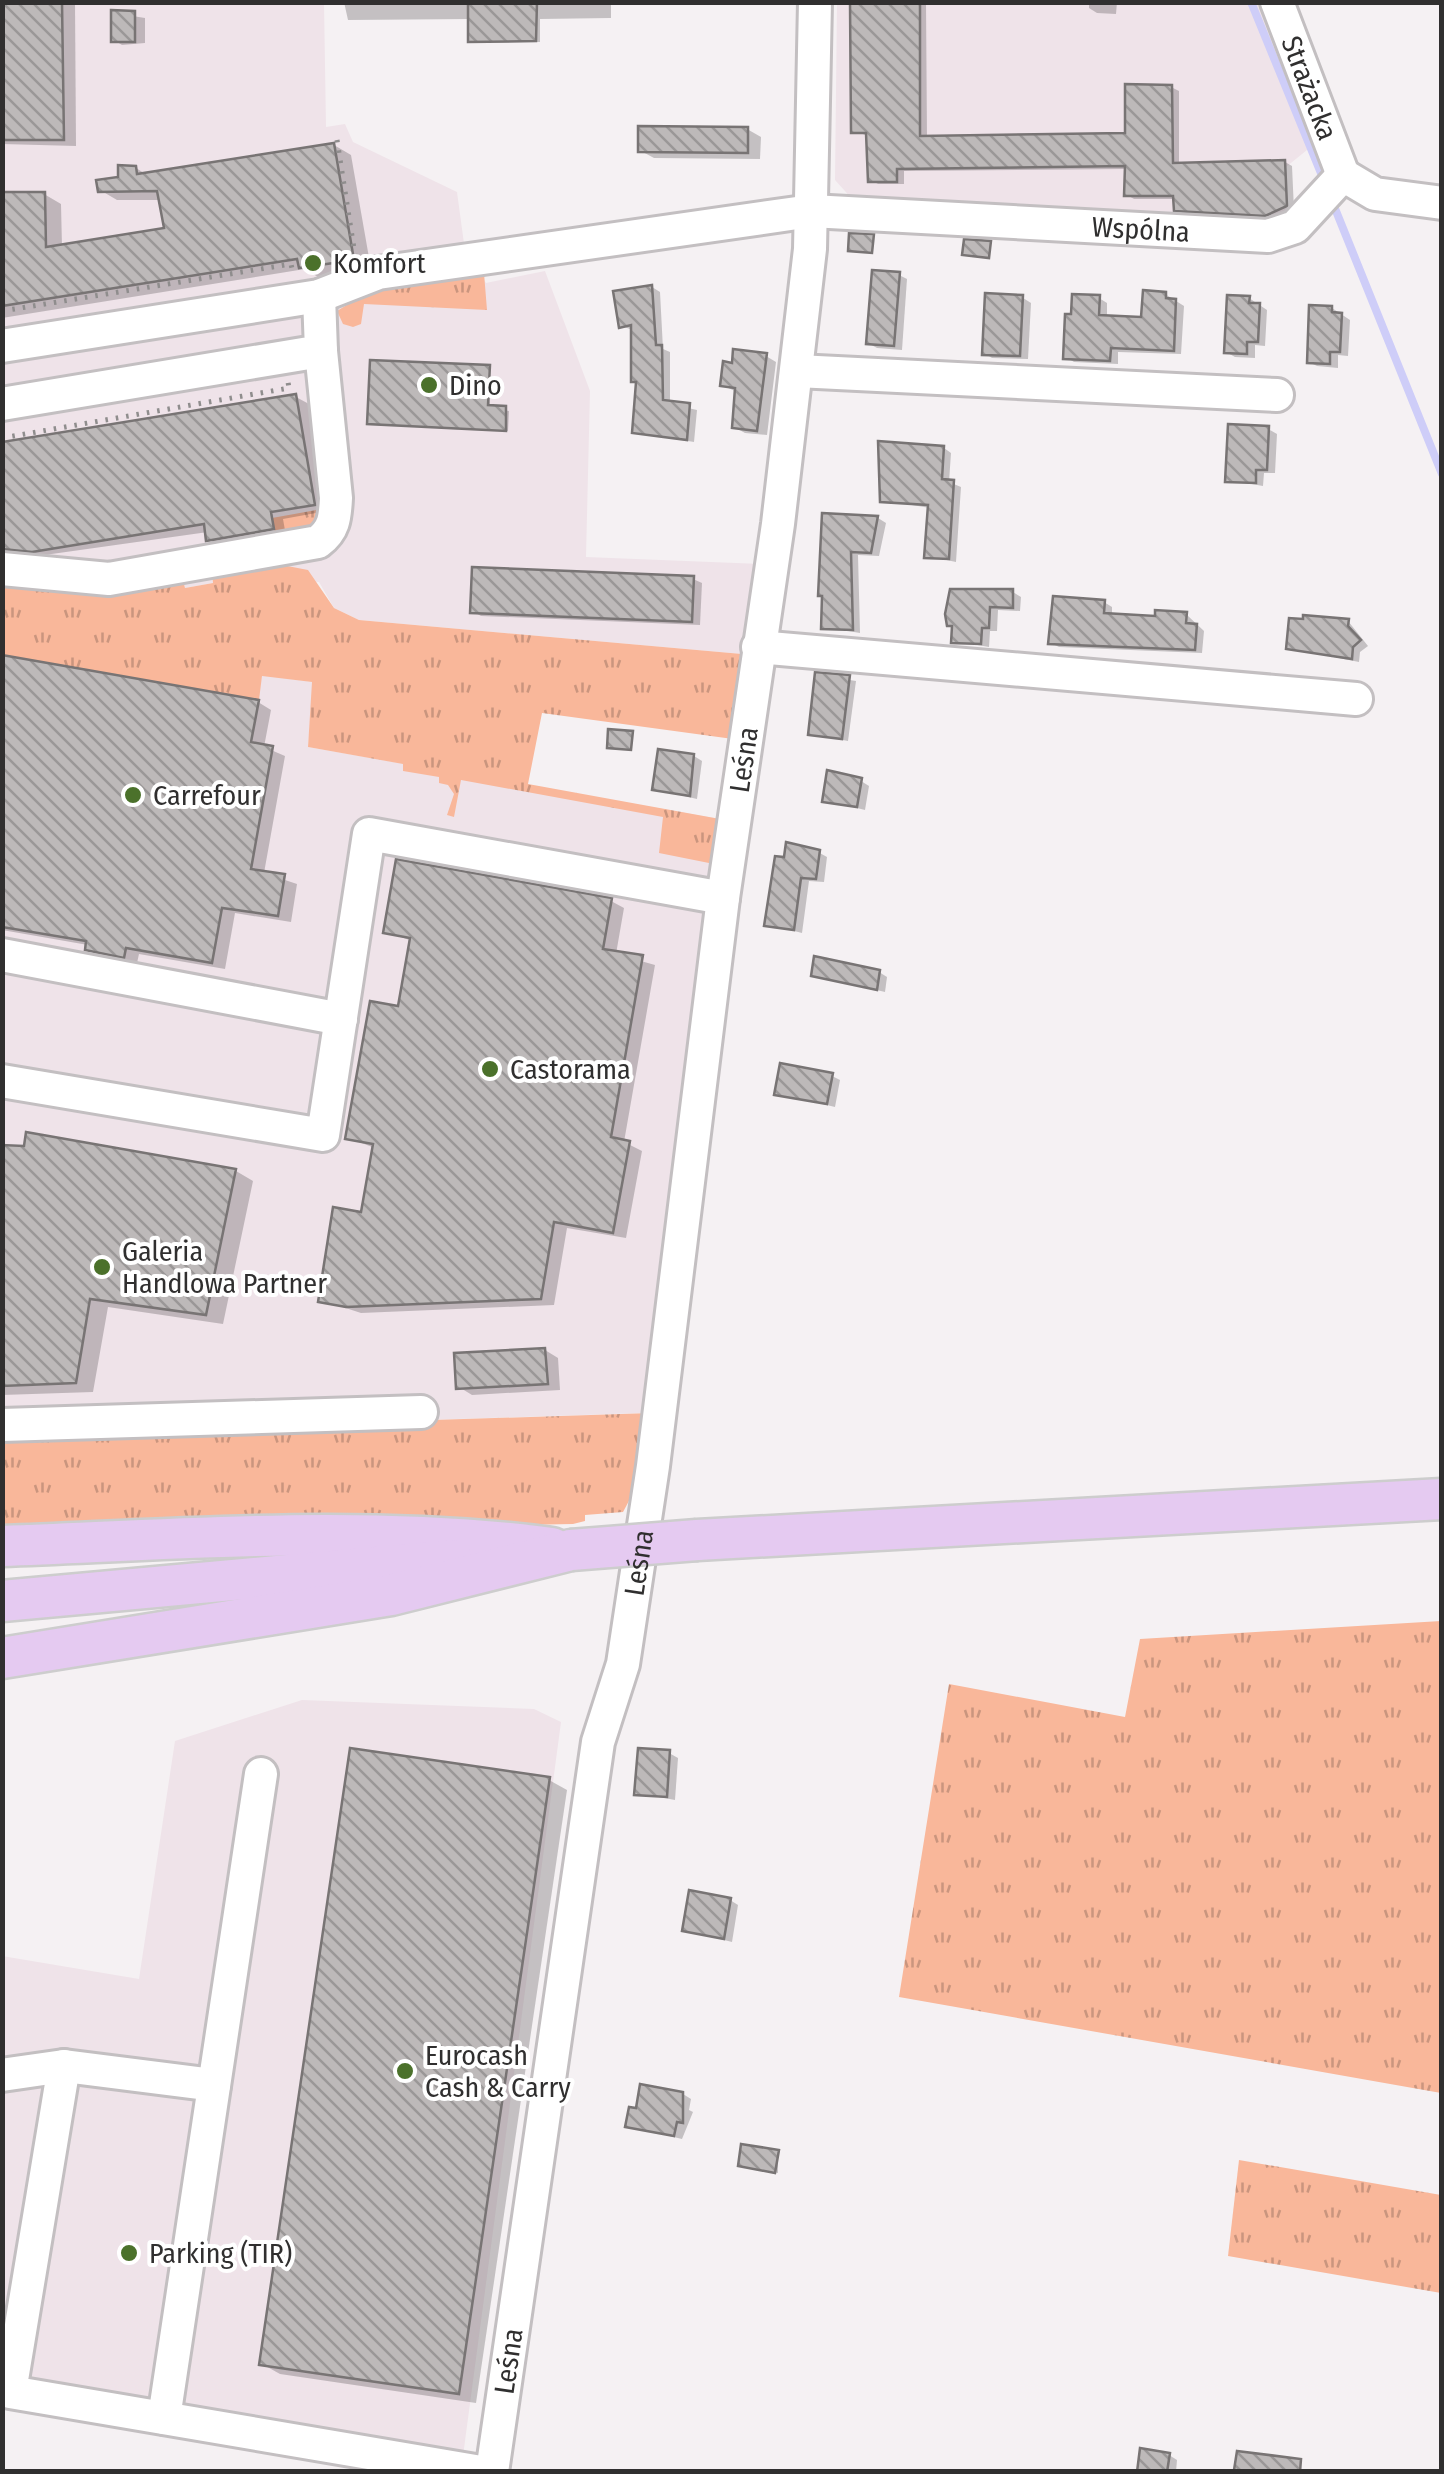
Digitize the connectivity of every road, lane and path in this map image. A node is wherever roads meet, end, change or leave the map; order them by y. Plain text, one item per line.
1 (814, 2) edge
2 (1277, 2) edge
3 (337, 140) dead end
4 (1336, 184) junction
5 (1442, 203) edge
6 (812, 211) junction
7 (354, 264) dead end
8 (315, 285) junction
9 (2, 311) edge
10 (2, 346) edge
11 (321, 351) junction
12 (797, 371) junction
13 (289, 388) dead end
14 (1276, 395) dead end
15 (2, 404) edge
16 (2, 438) edge
17 (2, 569) edge
18 (758, 647) junction
19 (1356, 699) dead end
20 (724, 898) junction
21 (2, 955) edge
22 (341, 1019) junction
23 (2, 1082) edge
24 (421, 1412) dead end
25 (2, 1425) edge
26 (1442, 1499) edge
27 (2, 1546) edge
28 (571, 1550) junction
29 (2, 1601) edge
30 (2, 1658) edge
31 (261, 1774) dead end
32 (64, 2066) junction
33 (2, 2076) edge
34 (214, 2085) junction
35 (8, 2361) edge
36 (164, 2418) junction
37 (481, 2472) edge
38 (492, 2472) edge

1 - 6 street, Leśna
2 - 4 street, Strażacka
3 - 7 path
4 - 5 street
4 - 6 street, Wspólna
6 - 8 street, Wspólna
6 - 12 street, Leśna
8 - 9 path
8 - 10 street, Wspólna
8 - 11 street
11 - 15 street
11 - 17 street
12 - 14 street
12 - 18 street, Leśna
13 - 16 path
18 - 19 street
18 - 20 street, Leśna
20 - 22 street
20 - 38 street, Leśna
21 - 22 street
22 - 23 street
24 - 25 street
26 - 28 main road, bridge
27 - 28 main road
28 - 29 main road
28 - 30 main road
31 - 34 street
32 - 33 street
32 - 34 street
32 - 35 street
34 - 36 street
35 - 36 street
36 - 37 street

